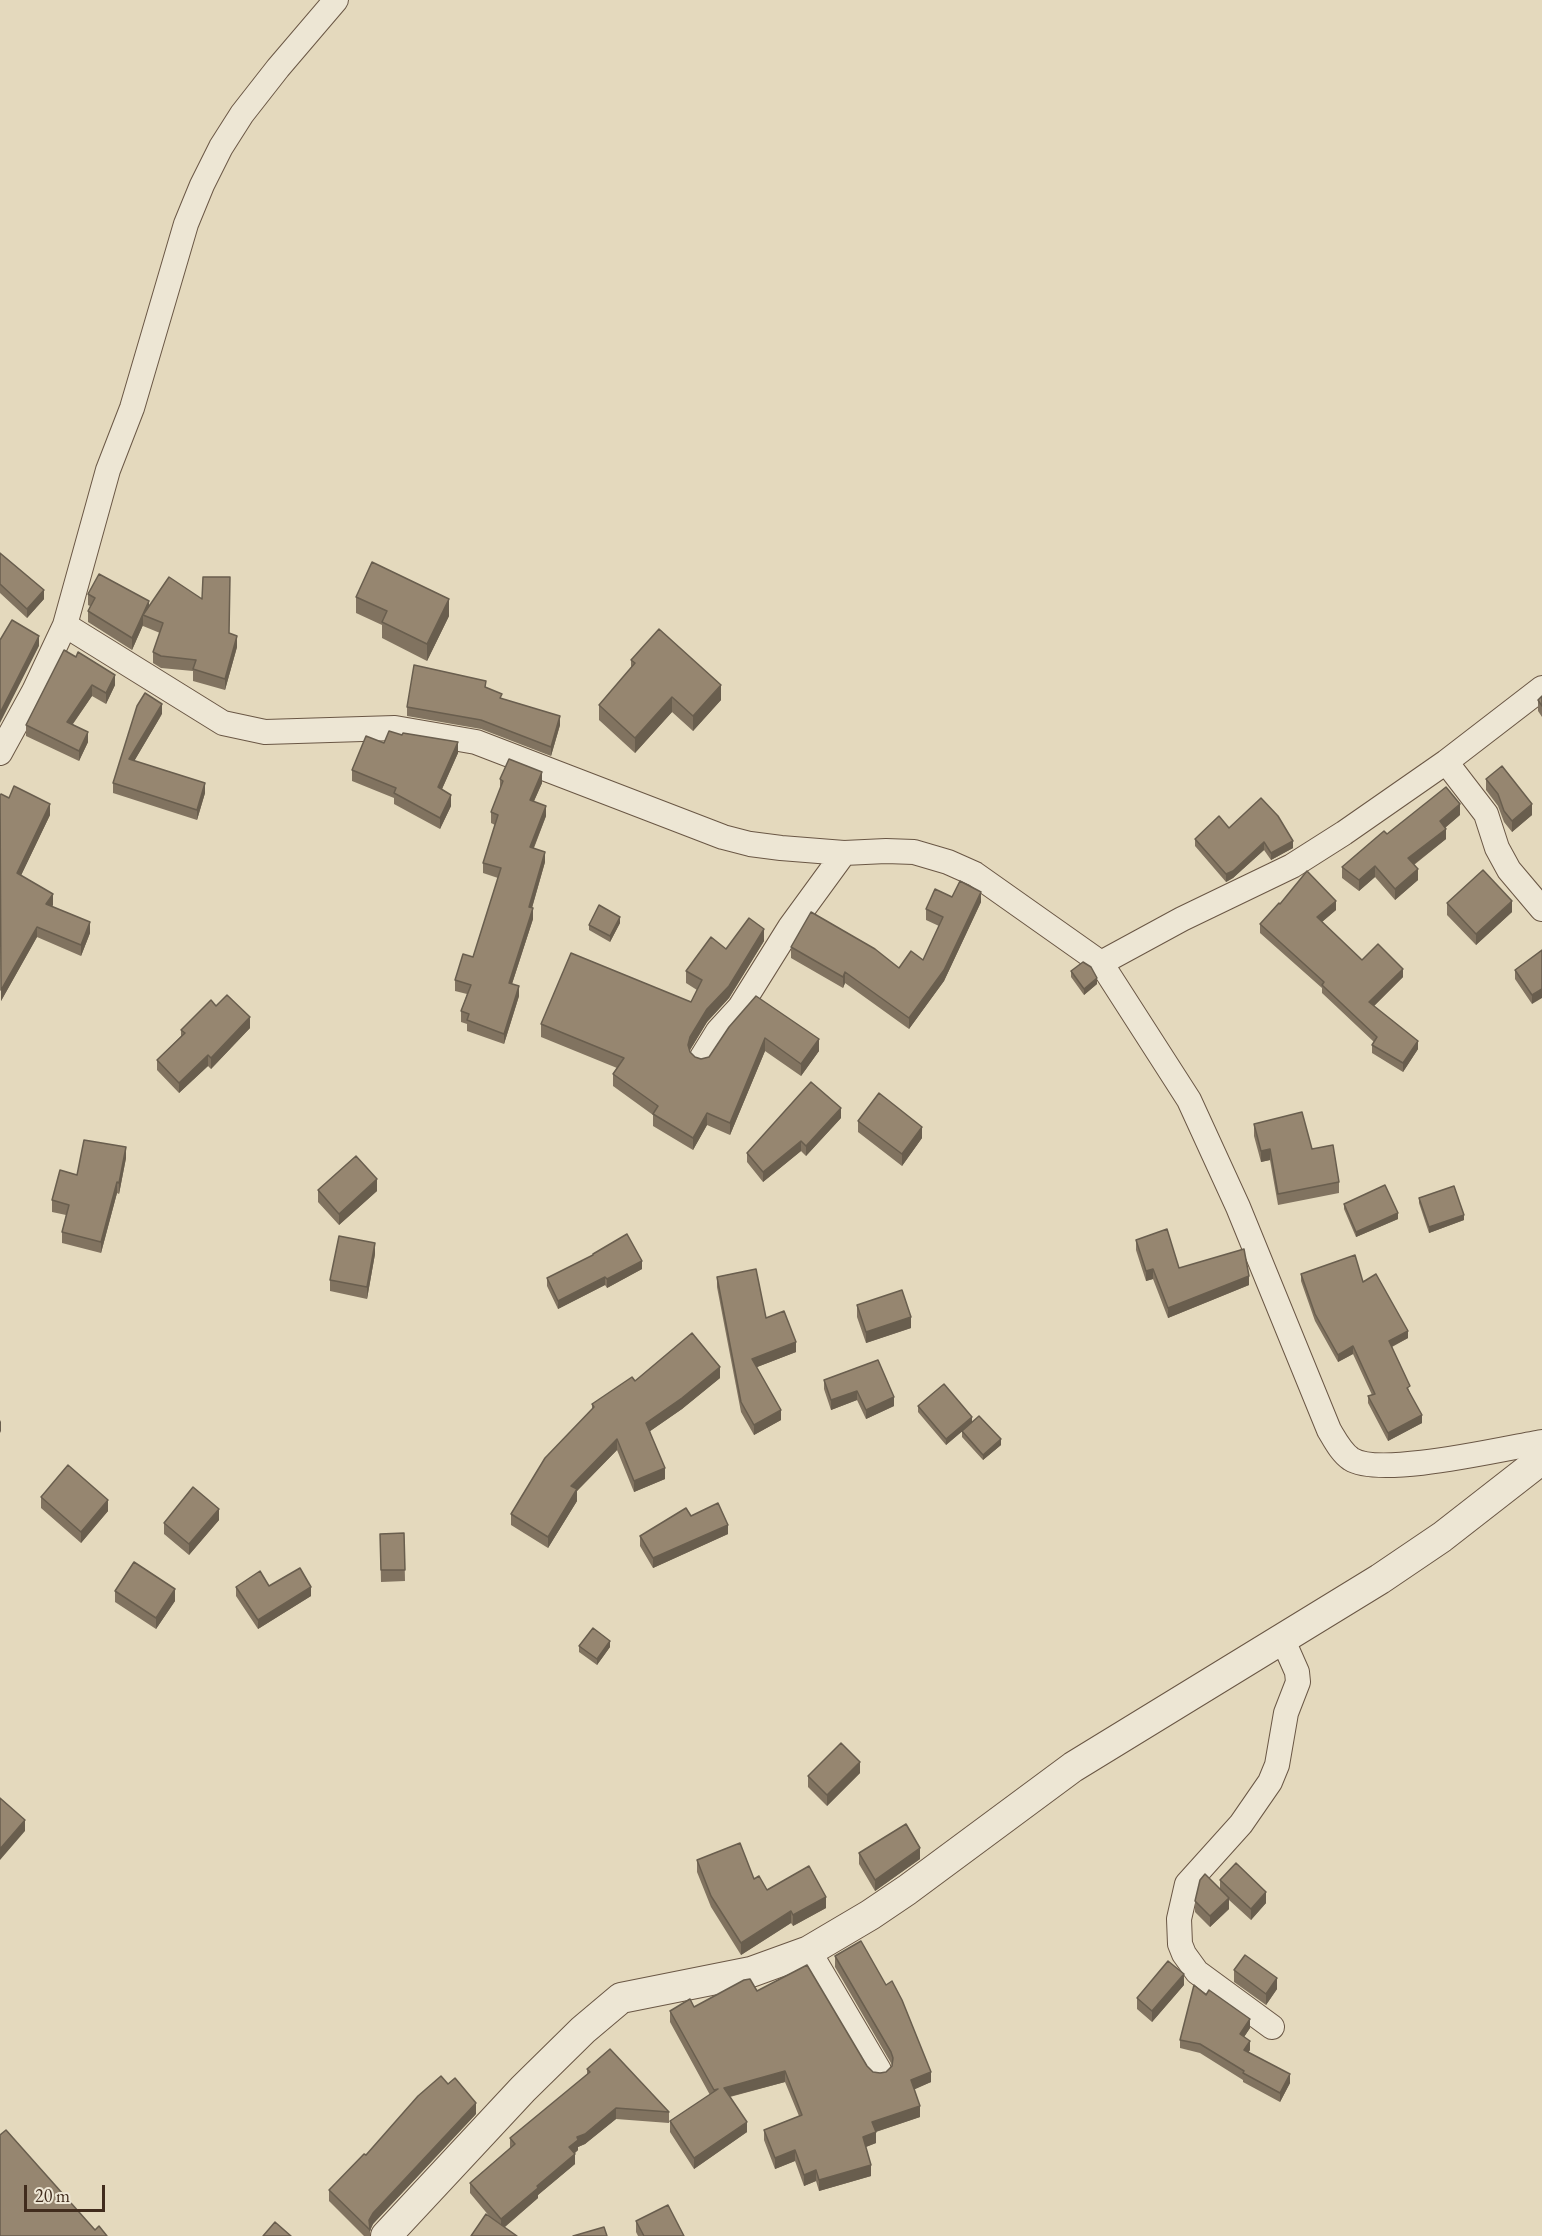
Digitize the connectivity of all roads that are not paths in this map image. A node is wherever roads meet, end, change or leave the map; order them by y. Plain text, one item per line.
1 (336, 0) edge
2 (65, 625) junction
3 (1542, 688) edge
4 (0, 753) edge
5 (1446, 762) junction
6 (844, 853) junction
7 (1542, 909) edge
8 (1101, 963) junction
9 (702, 1057) edge
10 (1542, 1442) edge
11 (1542, 1459) edge
12 (1282, 1638) junction
13 (809, 1951) junction
14 (1272, 2027) dead end
15 (879, 2070) edge
16 (386, 2236) edge

1 - 2 street
2 - 4 street
2 - 6 street
3 - 5 street
5 - 7 street
5 - 8 street
6 - 8 street
6 - 9 street
8 - 10 street
11 - 12 street
12 - 13 street
12 - 14 street
13 - 15 street
13 - 16 street

